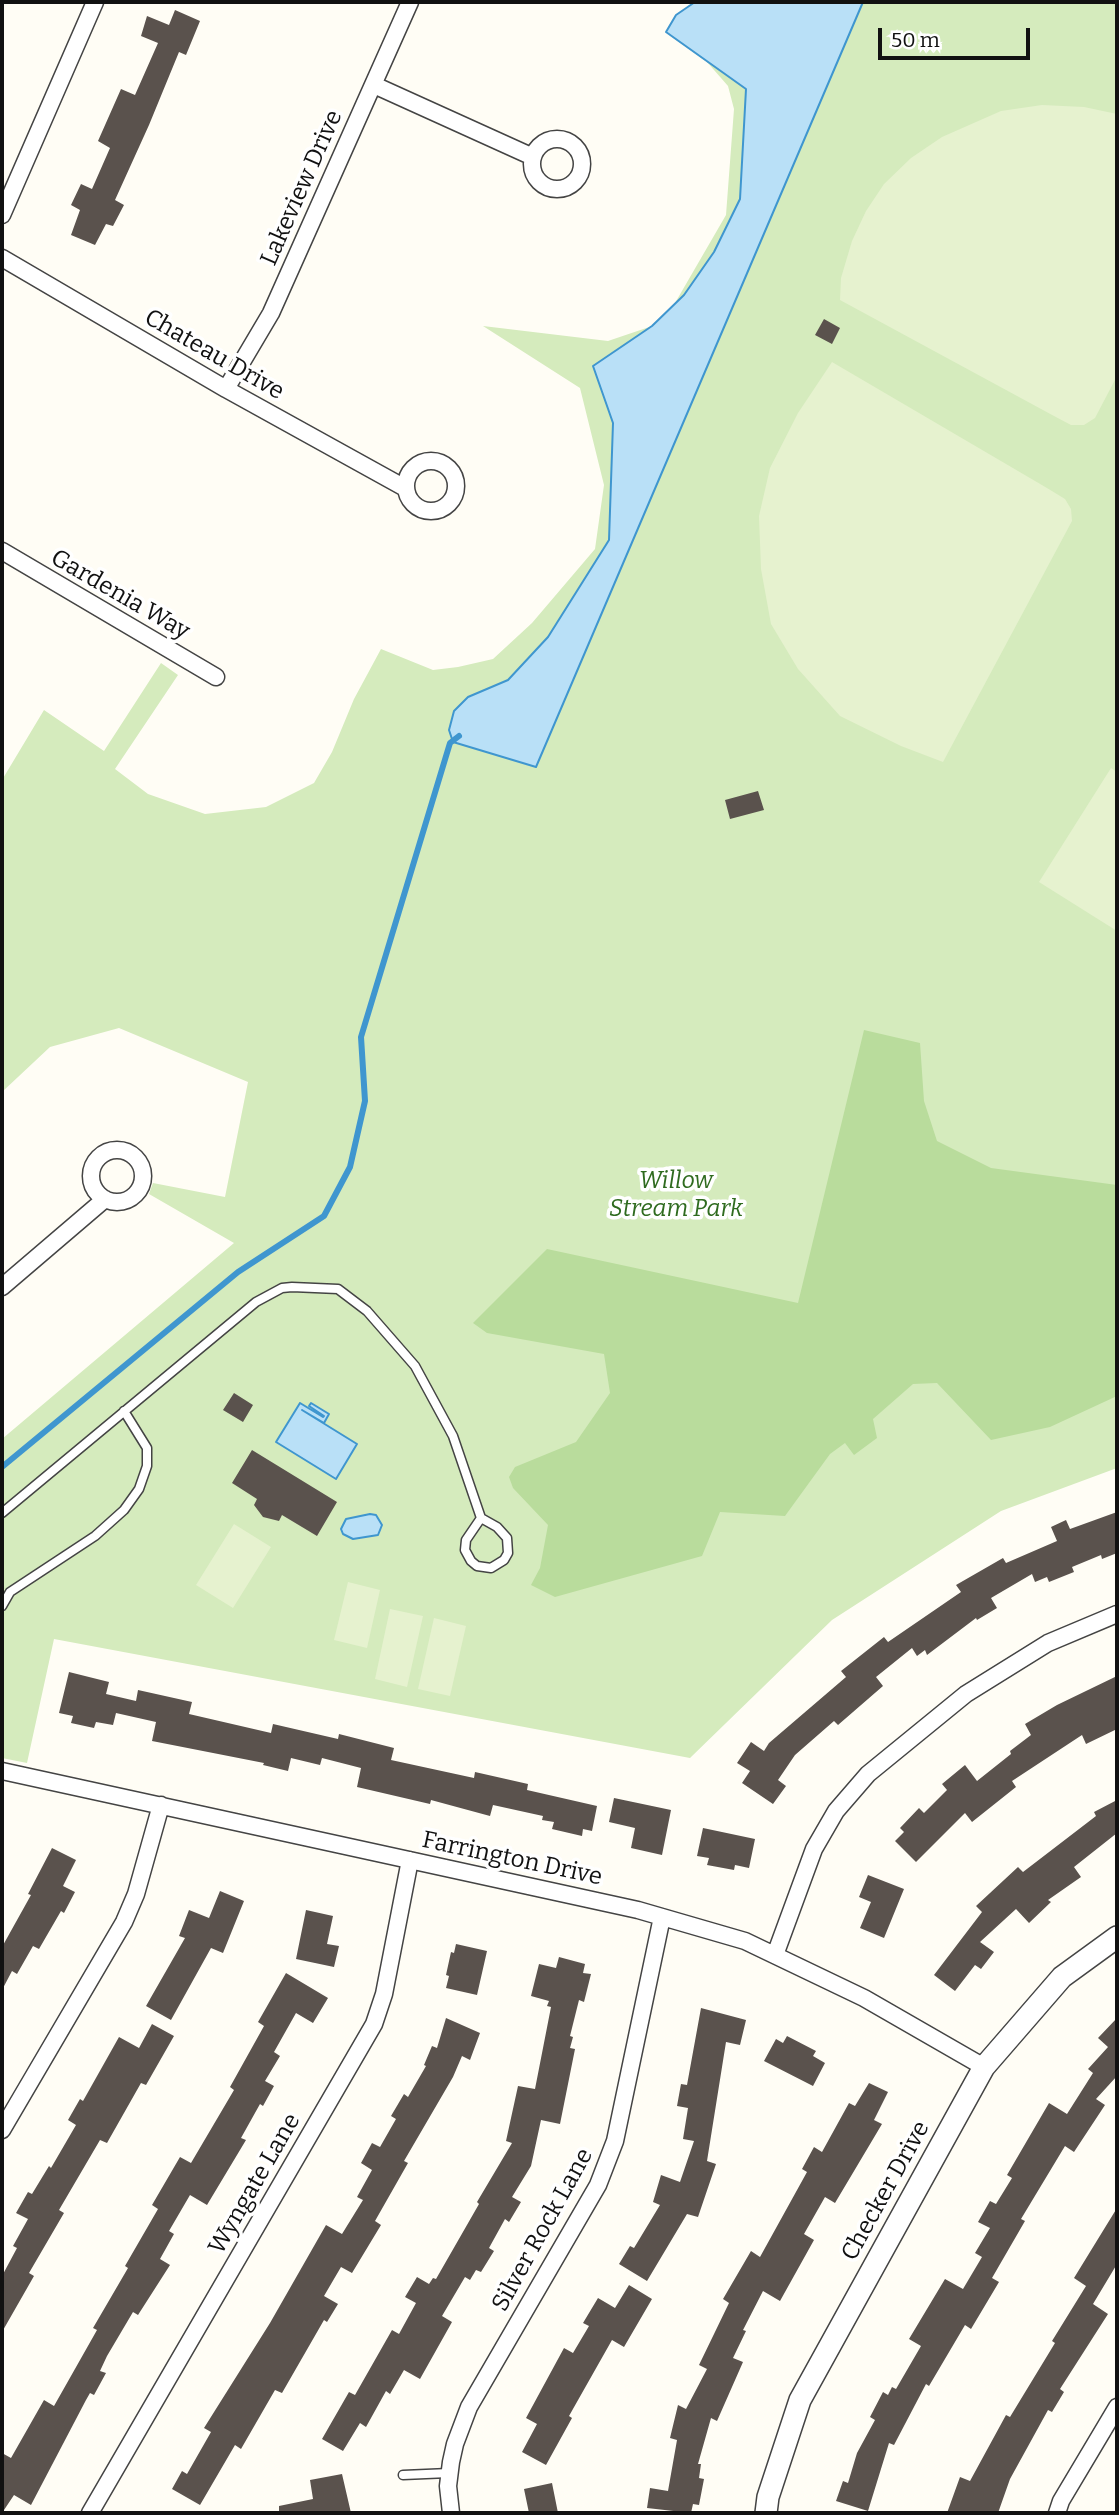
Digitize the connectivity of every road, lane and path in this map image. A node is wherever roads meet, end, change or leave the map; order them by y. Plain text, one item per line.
1 (95, 2) edge
2 (410, 2) edge
3 (374, 85) junction
4 (533, 157) dead end
5 (2, 215) edge
6 (2, 258) edge
7 (226, 389) junction
8 (405, 488) dead end
9 (2, 551) edge
10 (216, 677) dead end
11 (105, 1199) dead end
12 (2, 1287) edge
13 (124, 1411) junction
14 (2, 1513) edge
15 (481, 1518) junction
16 (2, 1606) edge
17 (1117, 1614) edge
18 (2, 1770) edge
19 (161, 1805) junction
20 (410, 1860) junction
21 (662, 1917) junction
22 (1117, 1937) edge
23 (775, 1955) junction
24 (984, 2067) junction
25 (2, 2130) edge
26 (1117, 2407) edge
27 (449, 2473) junction
28 (403, 2475) dead end
29 (90, 2513) edge
30 (451, 2513) edge
31 (766, 2513) edge
32 (1057, 2513) edge

1 - 5 street
2 - 3 street, Lakeview Drive
3 - 4 street
3 - 7 street, Lakeview Drive
6 - 7 street, Chateau Drive
7 - 8 street, Chateau Drive
9 - 10 street, Gardenia Way
11 - 12 street
13 - 14 lane
13 - 15 lane
13 - 16 lane
15 - 15 lane
17 - 23 street
18 - 19 street, Farrington Drive
19 - 20 street, Farrington Drive
19 - 25 street
20 - 21 street, Farrington Drive
20 - 29 street, Wyngate Lane
21 - 23 street, Farrington Drive
21 - 27 street, Silver Rock Lane
22 - 24 street, Checker Drive
23 - 24 street, Farrington Drive
24 - 31 street, Checker Drive
26 - 32 street
27 - 28 lane
27 - 30 street, Silver Rock Lane

